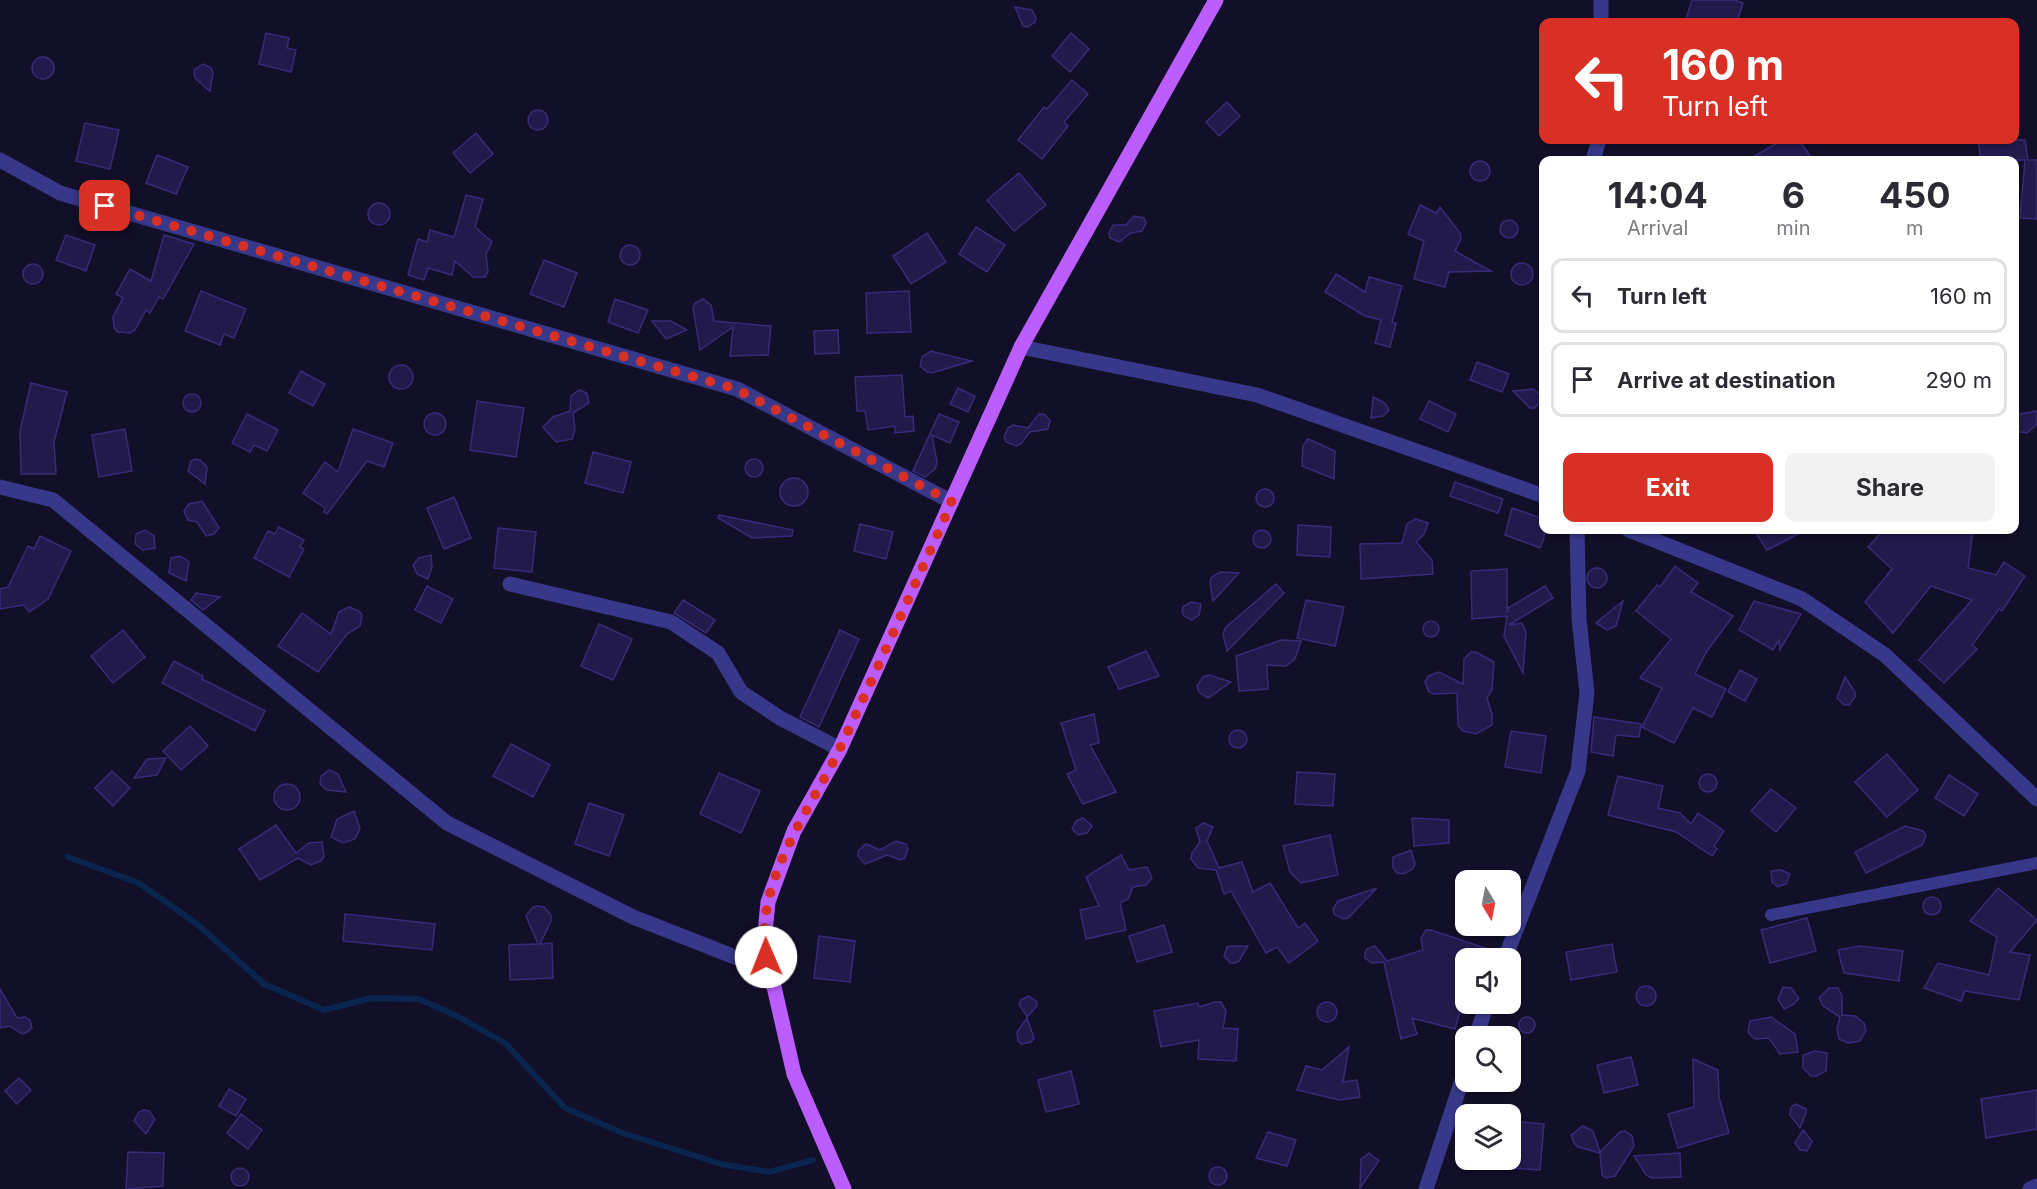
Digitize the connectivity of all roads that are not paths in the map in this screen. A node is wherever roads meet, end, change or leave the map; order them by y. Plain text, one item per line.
1 (1216, 0) edge
2 (1601, 0) edge
3 (1601, 18) edge
4 (0, 160) edge
5 (1022, 347) junction
6 (0, 487) edge
7 (1539, 494) edge
8 (952, 502) junction
9 (1577, 534) edge
10 (1639, 534) edge
11 (510, 584) dead end
12 (840, 749) junction
13 (2037, 799) edge
14 (2037, 863) edge
15 (1771, 915) dead end
16 (1509, 948) edge
17 (768, 970) junction
18 (1458, 1092) edge
19 (2037, 1186) edge
20 (844, 1189) edge
21 (1426, 1189) edge
22 (2030, 1189) edge

1 - 5 main road
2 - 3 street
4 - 8 street
5 - 7 street
5 - 8 main road
6 - 17 street
8 - 12 main road
9 - 16 street
10 - 13 street
11 - 12 street
12 - 17 main road
14 - 15 lane
17 - 20 main road
18 - 21 street
19 - 22 street

